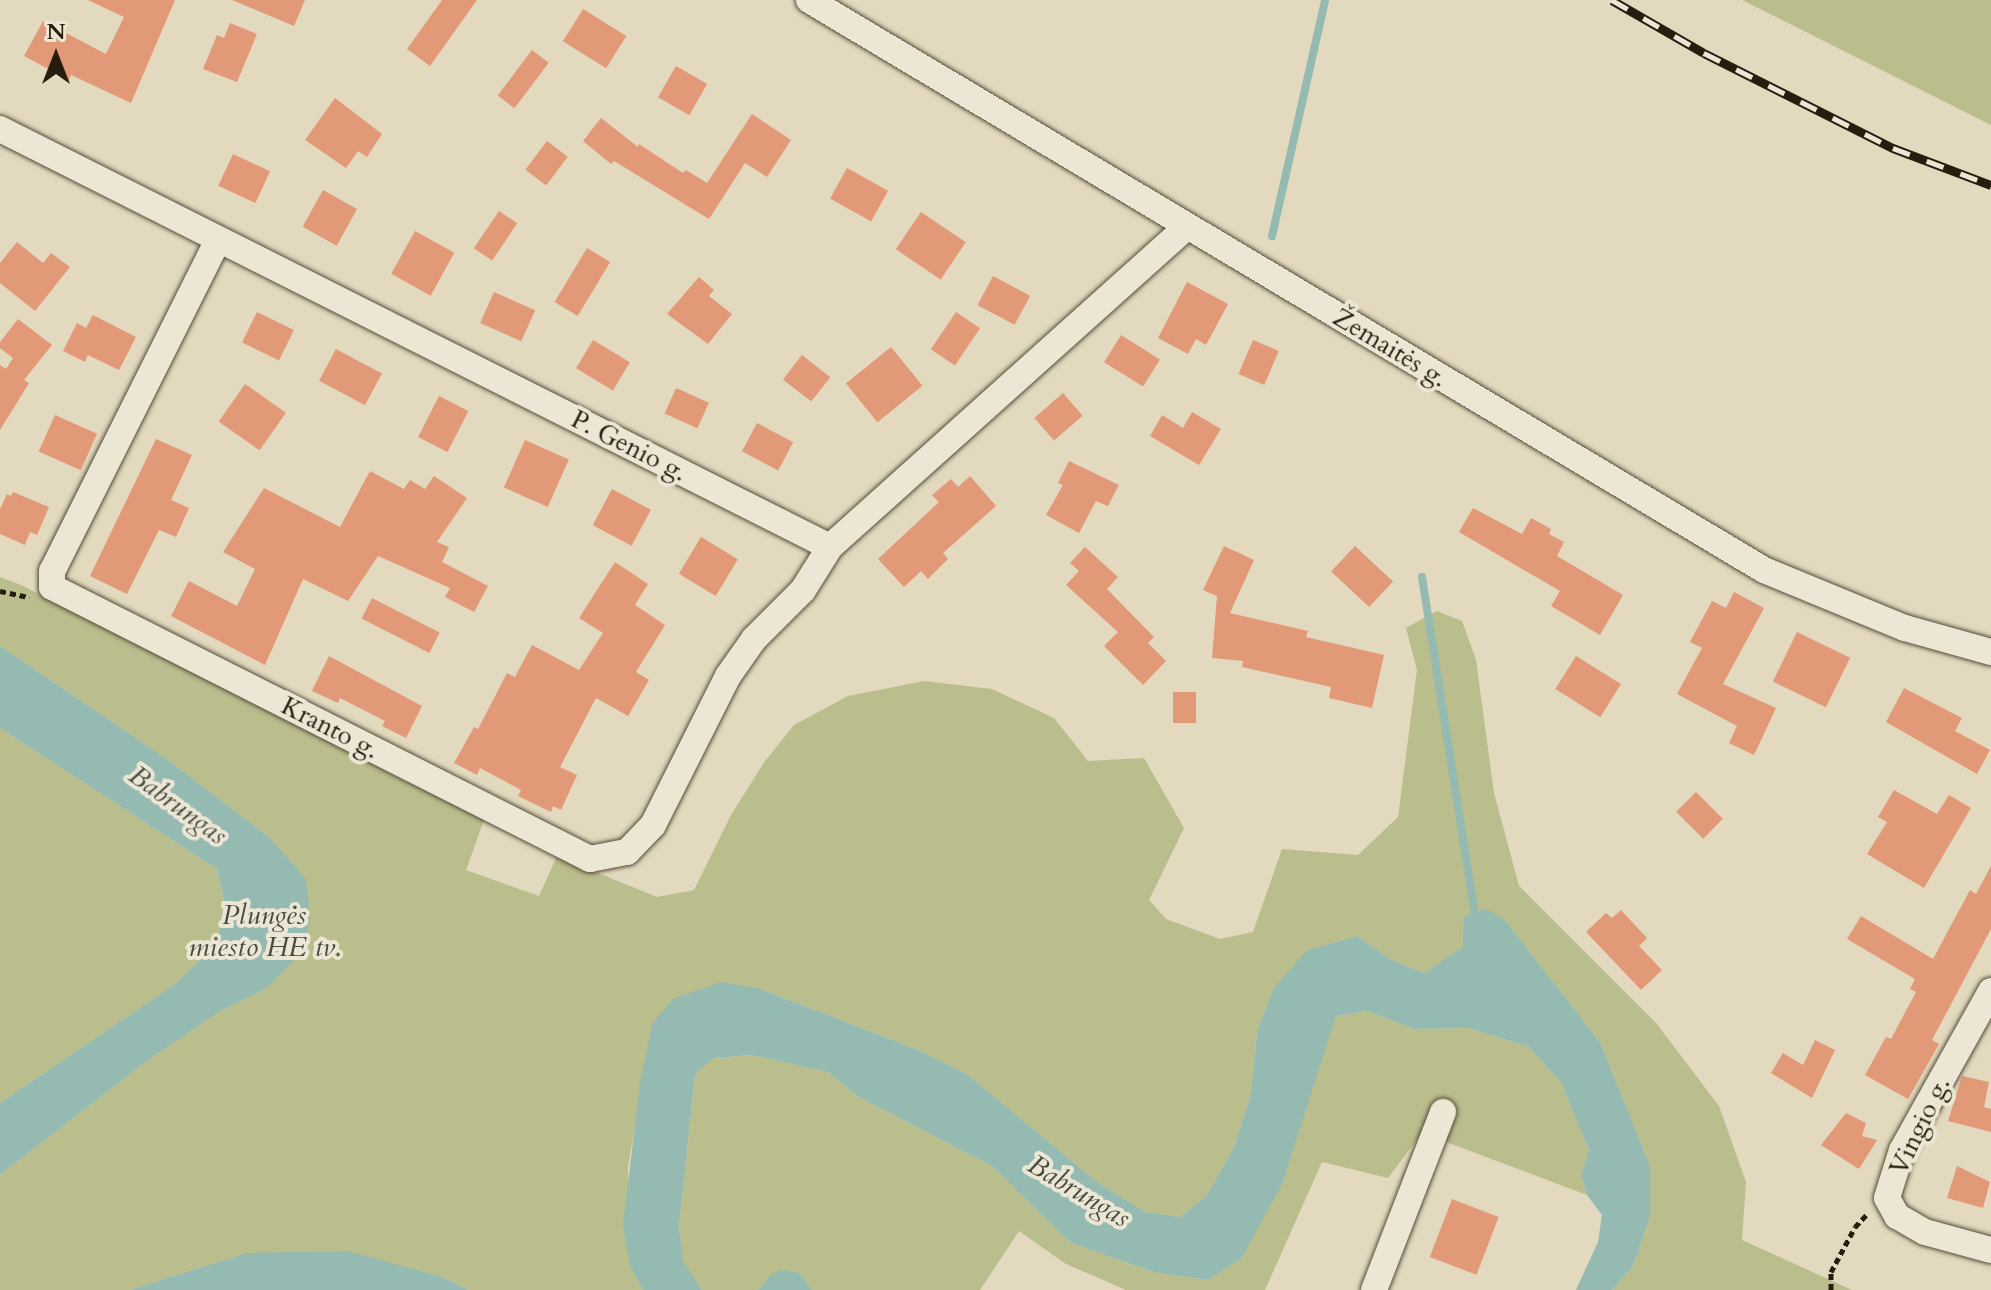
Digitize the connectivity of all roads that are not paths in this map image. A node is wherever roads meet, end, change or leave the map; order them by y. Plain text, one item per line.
1 (809, 0) edge
2 (0, 129) edge
3 (1187, 227) junction
4 (218, 240) junction
5 (830, 547) junction
6 (1991, 652) edge
7 (1991, 991) edge
8 (1443, 1112) dead end
9 (1991, 1250) edge
10 (1374, 1290) edge

1 - 3 street, Žemaitės g.
2 - 4 street, P. Genio g.
3 - 5 street
3 - 6 street, Žemaitės g.
4 - 5 street, P. Genio g.
4 - 5 street, Kranto g.
7 - 9 street, Vingio g.
8 - 10 street

